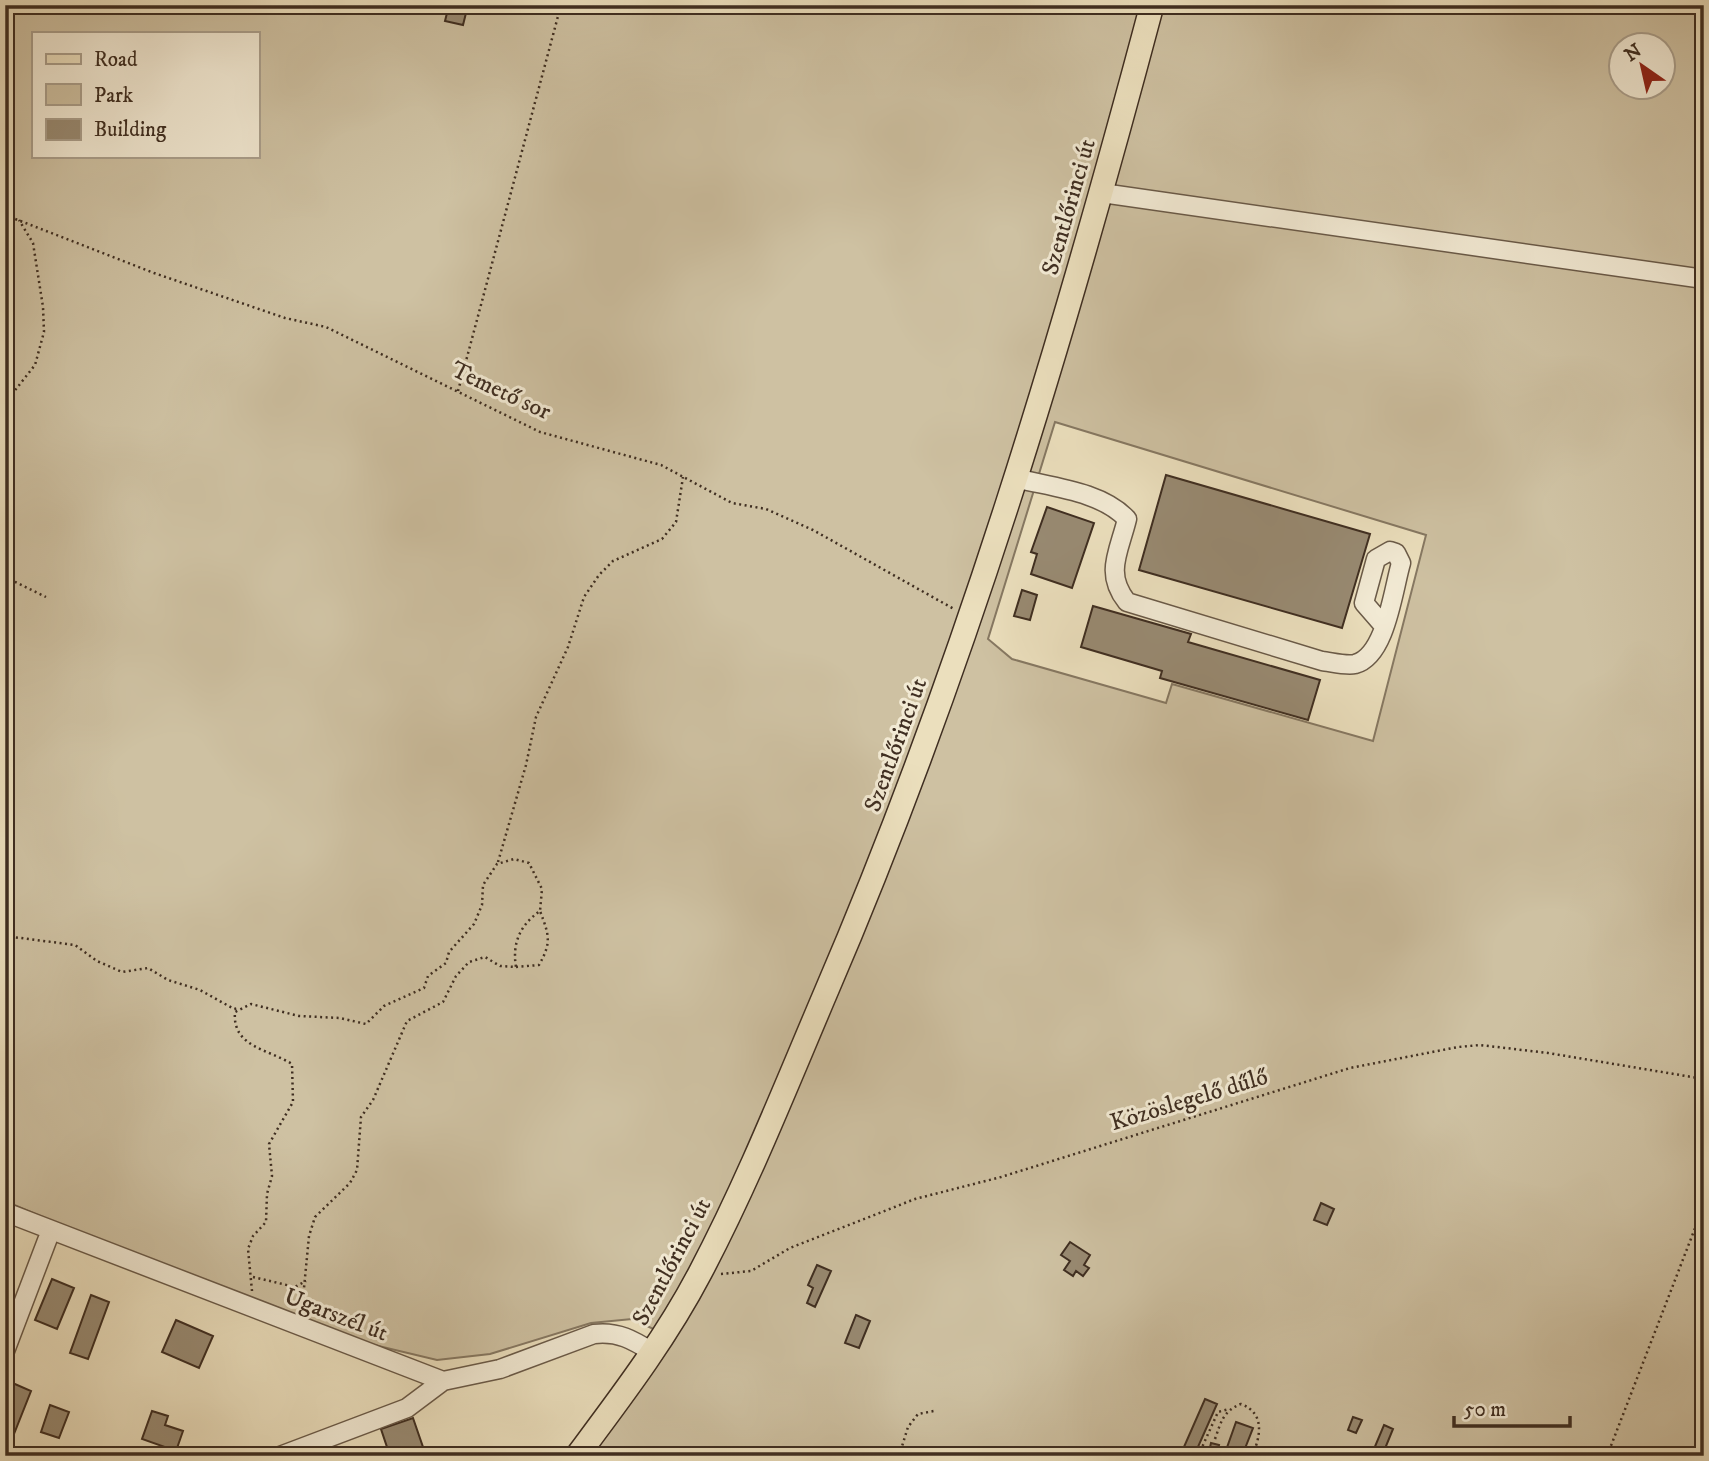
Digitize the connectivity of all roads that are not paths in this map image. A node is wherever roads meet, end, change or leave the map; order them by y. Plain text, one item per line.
1 (1152, 5) edge
2 (1102, 193) junction
3 (1704, 279) edge
4 (1015, 478) junction
5 (1384, 626) dead end
6 (5, 1212) edge
7 (51, 1230) junction
8 (5, 1350) edge
9 (653, 1353) junction
10 (443, 1381) junction
11 (280, 1456) edge
12 (577, 1456) edge

1 - 2 main road, Szentlőrinci út
2 - 3 street
2 - 4 main road, Szentlőrinci út
4 - 5 street
4 - 9 main road, Szentlőrinci út
6 - 7 street, Ugarszél út
7 - 8 street
7 - 10 street, Ugarszél út
9 - 10 street
9 - 12 main road, Szentlőrinci út
10 - 11 street

